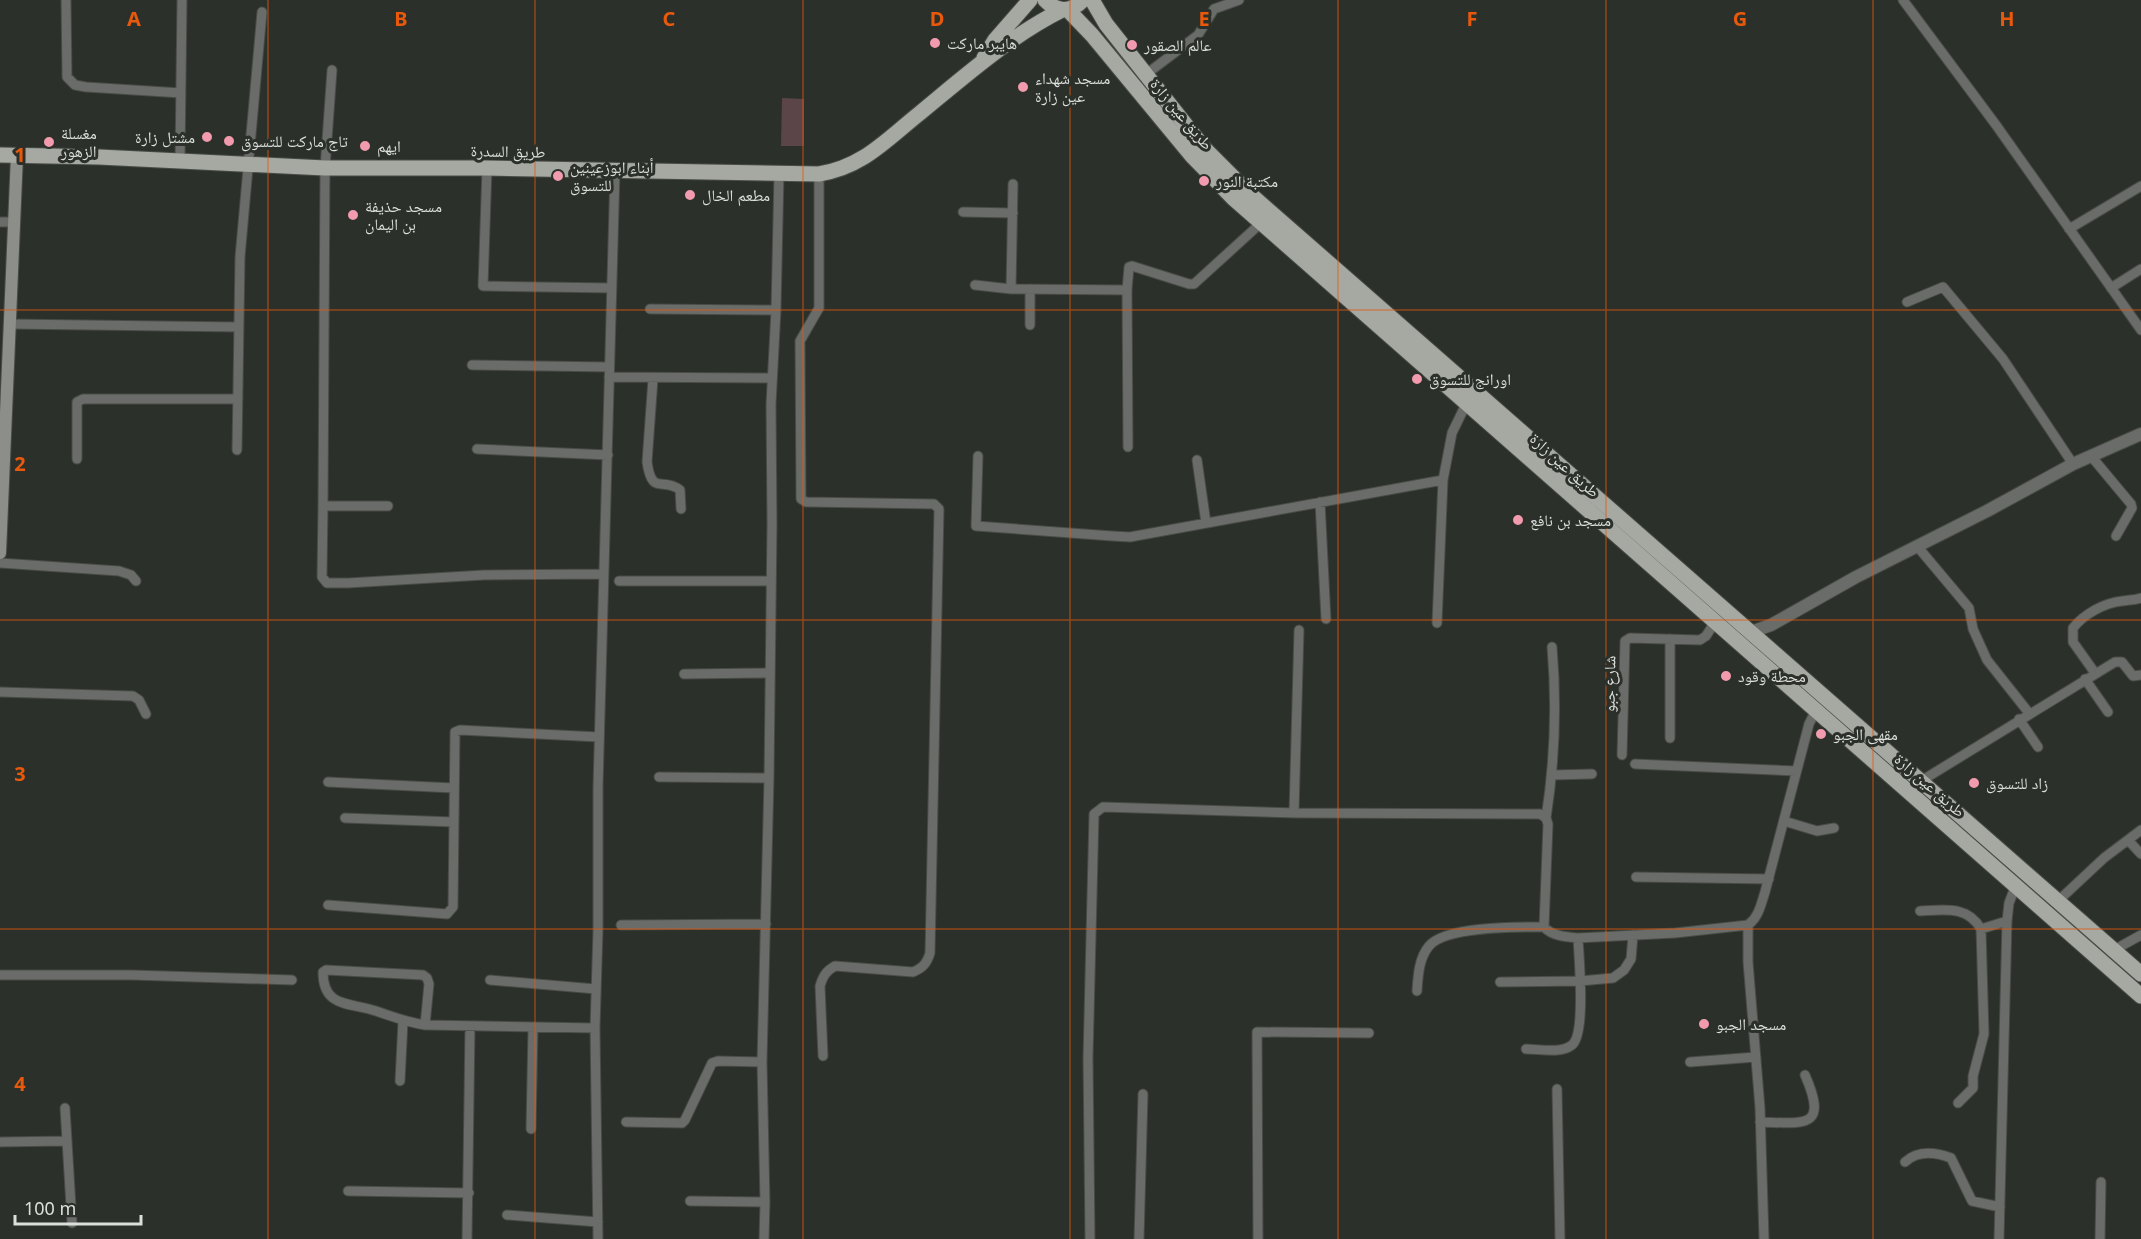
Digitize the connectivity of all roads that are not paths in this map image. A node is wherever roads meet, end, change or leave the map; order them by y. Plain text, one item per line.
1 (66, 0) edge
2 (182, 0) edge
3 (1045, 0) edge
4 (1083, 0) edge
5 (1092, 0) edge
6 (1239, 0) edge
7 (1903, 0) edge
8 (1025, 3) edge
9 (1065, 10) junction
10 (262, 12) dead end
11 (1100, 15) junction
12 (1085, 27) junction
13 (979, 65) junction
14 (332, 70) dead end
15 (1145, 75) junction
16 (181, 93) junction
17 (0, 156) edge
18 (17, 156) junction
19 (180, 160) junction
20 (248, 165) junction
21 (326, 168) junction
22 (487, 168) junction
23 (615, 171) junction
24 (778, 173) junction
25 (819, 174) junction
26 (1013, 184) dead end
27 (2141, 186) edge
28 (963, 212) dead end
29 (1012, 213) junction
30 (0, 222) edge
31 (14, 222) junction
32 (1261, 223) junction
33 (2069, 230) junction
34 (2141, 269) edge
35 (975, 285) dead end
36 (612, 288) junction
37 (2111, 288) junction
38 (1011, 289) junction
39 (1030, 289) junction
40 (1127, 290) junction
41 (1907, 302) dead end
42 (650, 309) dead end
43 (776, 310) junction
44 (7, 320) edge
45 (1030, 325) dead end
46 (239, 327) junction
47 (2141, 330) edge
48 (472, 365) dead end
49 (609, 367) junction
50 (609, 377) junction
51 (772, 378) junction
52 (653, 379) junction
53 (238, 399) junction
54 (1467, 402) junction
55 (2141, 434) edge
56 (2, 445) edge
57 (1128, 447) dead end
58 (477, 449) dead end
59 (237, 450) dead end
60 (608, 455) junction
61 (978, 456) dead end
62 (2091, 456) junction
63 (77, 459) dead end
64 (1197, 460) dead end
65 (2073, 464) junction
66 (1443, 480) junction
67 (1320, 502) junction
68 (323, 506) junction
69 (388, 506) dead end
70 (681, 509) dead end
71 (1206, 523) junction
72 (2116, 536) dead end
73 (1917, 546) junction
74 (0, 553) edge
75 (0, 563) edge
76 (604, 574) junction
77 (136, 581) dead end
78 (619, 581) dead end
79 (771, 581) junction
80 (2141, 598) edge
81 (1326, 619) dead end
82 (1714, 622) junction
83 (1777, 622) junction
84 (1437, 623) dead end
85 (1299, 630) dead end
86 (1751, 632) junction
87 (1670, 639) junction
88 (1552, 647) dead end
89 (1769, 648) junction
90 (770, 673) junction
91 (2095, 673) junction
92 (684, 674) dead end
93 (2141, 675) edge
94 (2085, 679) junction
95 (0, 692) edge
96 (1816, 710) junction
97 (2108, 712) dead end
98 (2029, 713) junction
99 (146, 714) dead end
100 (2019, 719) junction
101 (599, 737) junction
102 (1670, 738) dead end
103 (2038, 747) dead end
104 (1622, 755) dead end
105 (1635, 764) dead end
106 (1796, 771) junction
107 (1592, 774) dead end
108 (1552, 775) junction
109 (659, 777) dead end
110 (769, 778) junction
111 (1921, 781) junction
112 (328, 782) dead end
113 (454, 788) junction
114 (1294, 813) junction
115 (345, 818) dead end
116 (1546, 818) junction
117 (1784, 821) junction
118 (454, 822) junction
119 (1834, 828) dead end
120 (2141, 830) edge
121 (2128, 840) junction
122 (2141, 855) edge
123 (1636, 877) dead end
124 (1769, 879) junction
125 (2016, 885) junction
126 (2058, 901) junction
127 (328, 905) dead end
128 (1920, 911) dead end
129 (2007, 921) junction
130 (766, 924) junction
131 (621, 925) dead end
132 (1748, 925) junction
133 (1544, 927) junction
134 (1981, 929) junction
135 (1633, 935) junction
136 (2141, 936) edge
137 (1578, 938) junction
138 (2114, 950) junction
139 (2141, 974) edge
140 (0, 975) edge
141 (292, 980) dead end
142 (490, 980) dead end
143 (1580, 981) junction
144 (1500, 982) dead end
145 (597, 989) junction
146 (1417, 991) dead end
147 (2141, 996) edge
148 (403, 1021) junction
149 (425, 1025) junction
150 (470, 1026) junction
151 (533, 1027) junction
152 (596, 1029) junction
153 (1369, 1033) dead end
154 (1526, 1049) dead end
155 (823, 1056) dead end
156 (1756, 1057) junction
157 (762, 1062) junction
158 (1690, 1062) dead end
159 (1805, 1075) dead end
160 (400, 1081) dead end
161 (1557, 1089) dead end
162 (1143, 1094) dead end
163 (1958, 1103) dead end
164 (65, 1108) dead end
165 (626, 1122) dead end
166 (1760, 1122) junction
167 (531, 1129) dead end
168 (65, 1141) junction
169 (0, 1142) edge
170 (1905, 1162) dead end
171 (2101, 1182) dead end
172 (348, 1191) dead end
173 (469, 1193) junction
174 (690, 1201) dead end
175 (765, 1202) junction
176 (2000, 1207) junction
177 (507, 1215) dead end
178 (598, 1222) junction
179 (72, 1223) dead end
180 (467, 1239) edge
181 (598, 1239) edge
182 (764, 1239) edge
183 (1090, 1239) edge
184 (1139, 1239) edge
185 (1258, 1239) edge
186 (1560, 1239) edge
187 (1764, 1239) edge
188 (2000, 1239) edge
189 (2100, 1239) edge

1 - 16 street
2 - 16 street
3 - 9 main road, طريق عين زارة
4 - 9 main road
5 - 11 main road, طريق عين زارة
6 - 15 street
7 - 33 street
8 - 13 main road
9 - 12 main road, طريق عين زارة
9 - 13 main road
10 - 20 street
11 - 12 main road
11 - 15 main road, طريق عين زارة
12 - 32 main road, طريق عين زارة
13 - 25 main road, طريق السدرة
14 - 21 street
15 - 86 main road, طريق عين زارة
16 - 19 street
17 - 18 main road, طريق السدرة
18 - 19 main road, طريق السدرة
18 - 31 main road
19 - 20 main road, طريق السدرة
20 - 21 main road, طريق السدرة
20 - 46 street
21 - 22 main road, طريق السدرة
21 - 68 street
22 - 23 main road, طريق السدرة
22 - 36 street
23 - 24 main road, طريق السدرة
23 - 36 street
24 - 25 main road, طريق السدرة
24 - 43 street
25 - 155 street
26 - 29 street
27 - 33 street
28 - 29 street
29 - 38 street
30 - 31 street
31 - 44 main road
32 - 40 street
32 - 54 main road, طريق عين زارة
33 - 37 street
34 - 37 street
35 - 38 street
36 - 49 street
37 - 47 street
38 - 39 street
39 - 40 street
39 - 45 street
40 - 57 street
41 - 65 street
42 - 43 street
43 - 51 street
44 - 46 street
44 - 56 main road
46 - 53 street
48 - 49 street
49 - 50 street
50 - 52 street
50 - 60 street
51 - 52 street
51 - 79 street
52 - 70 street
53 - 59 street
53 - 63 street
54 - 66 street
54 - 82 main road, طريق عين زارة
55 - 62 street
56 - 74 main road
58 - 60 street
60 - 76 street
61 - 71 street
62 - 65 street
62 - 72 street
64 - 71 street
65 - 73 street
66 - 67 street
66 - 84 street
67 - 71 street
67 - 81 street
68 - 69 street
68 - 76 street
73 - 83 street
73 - 98 street
75 - 77 street
76 - 101 street
78 - 79 street
79 - 90 street
80 - 91 street
82 - 87 street, شارع جبو
82 - 96 main road, طريق عين زارة
83 - 86 street
83 - 89 street
85 - 114 street
86 - 89 main road, طريق عين زارة
87 - 102 street
87 - 104 street, شارع جبو
88 - 108 street
89 - 111 main road, طريق عين زارة
90 - 92 street
90 - 110 street
91 - 93 street
91 - 94 street
94 - 97 street
94 - 98 street
95 - 99 street
96 - 106 street
96 - 125 main road, طريق عين زارة
98 - 100 street
100 - 103 street
100 - 111 street
101 - 113 street
101 - 145 street
105 - 106 street
106 - 117 street
107 - 108 street
108 - 116 street
109 - 110 street
110 - 130 street
111 - 126 main road, طريق عين زارة
112 - 113 street
113 - 118 street
114 - 116 street
114 - 183 street
115 - 118 street
116 - 133 street
117 - 119 street
117 - 124 street
118 - 127 street
120 - 121 street
121 - 122 street
121 - 126 street
123 - 124 street
124 - 132 street
125 - 129 street
125 - 147 main road, طريق عين زارة
126 - 138 main road, طريق عين زارة
128 - 134 street
129 - 134 street
129 - 176 street
130 - 131 street
130 - 157 street
132 - 135 street
132 - 156 street
133 - 137 street
133 - 146 street
134 - 163 street
135 - 137 street
135 - 143 street
136 - 138 street
137 - 143 street
138 - 139 main road, طريق عين زارة
140 - 141 street
142 - 145 street
143 - 144 street
143 - 154 street
145 - 152 street
148 - 149 street
148 - 149 street
148 - 160 street
149 - 150 street
150 - 151 street
150 - 173 street
151 - 152 street
151 - 167 street
152 - 178 street
153 - 185 street
156 - 158 street
156 - 166 street
157 - 165 street
157 - 175 street
159 - 166 street
161 - 186 street
162 - 184 street
164 - 168 street
166 - 187 street
168 - 169 street
168 - 179 street
170 - 176 street
171 - 189 street
172 - 173 street
173 - 180 street
174 - 175 street
175 - 182 street
176 - 188 street
177 - 178 street
178 - 181 street

